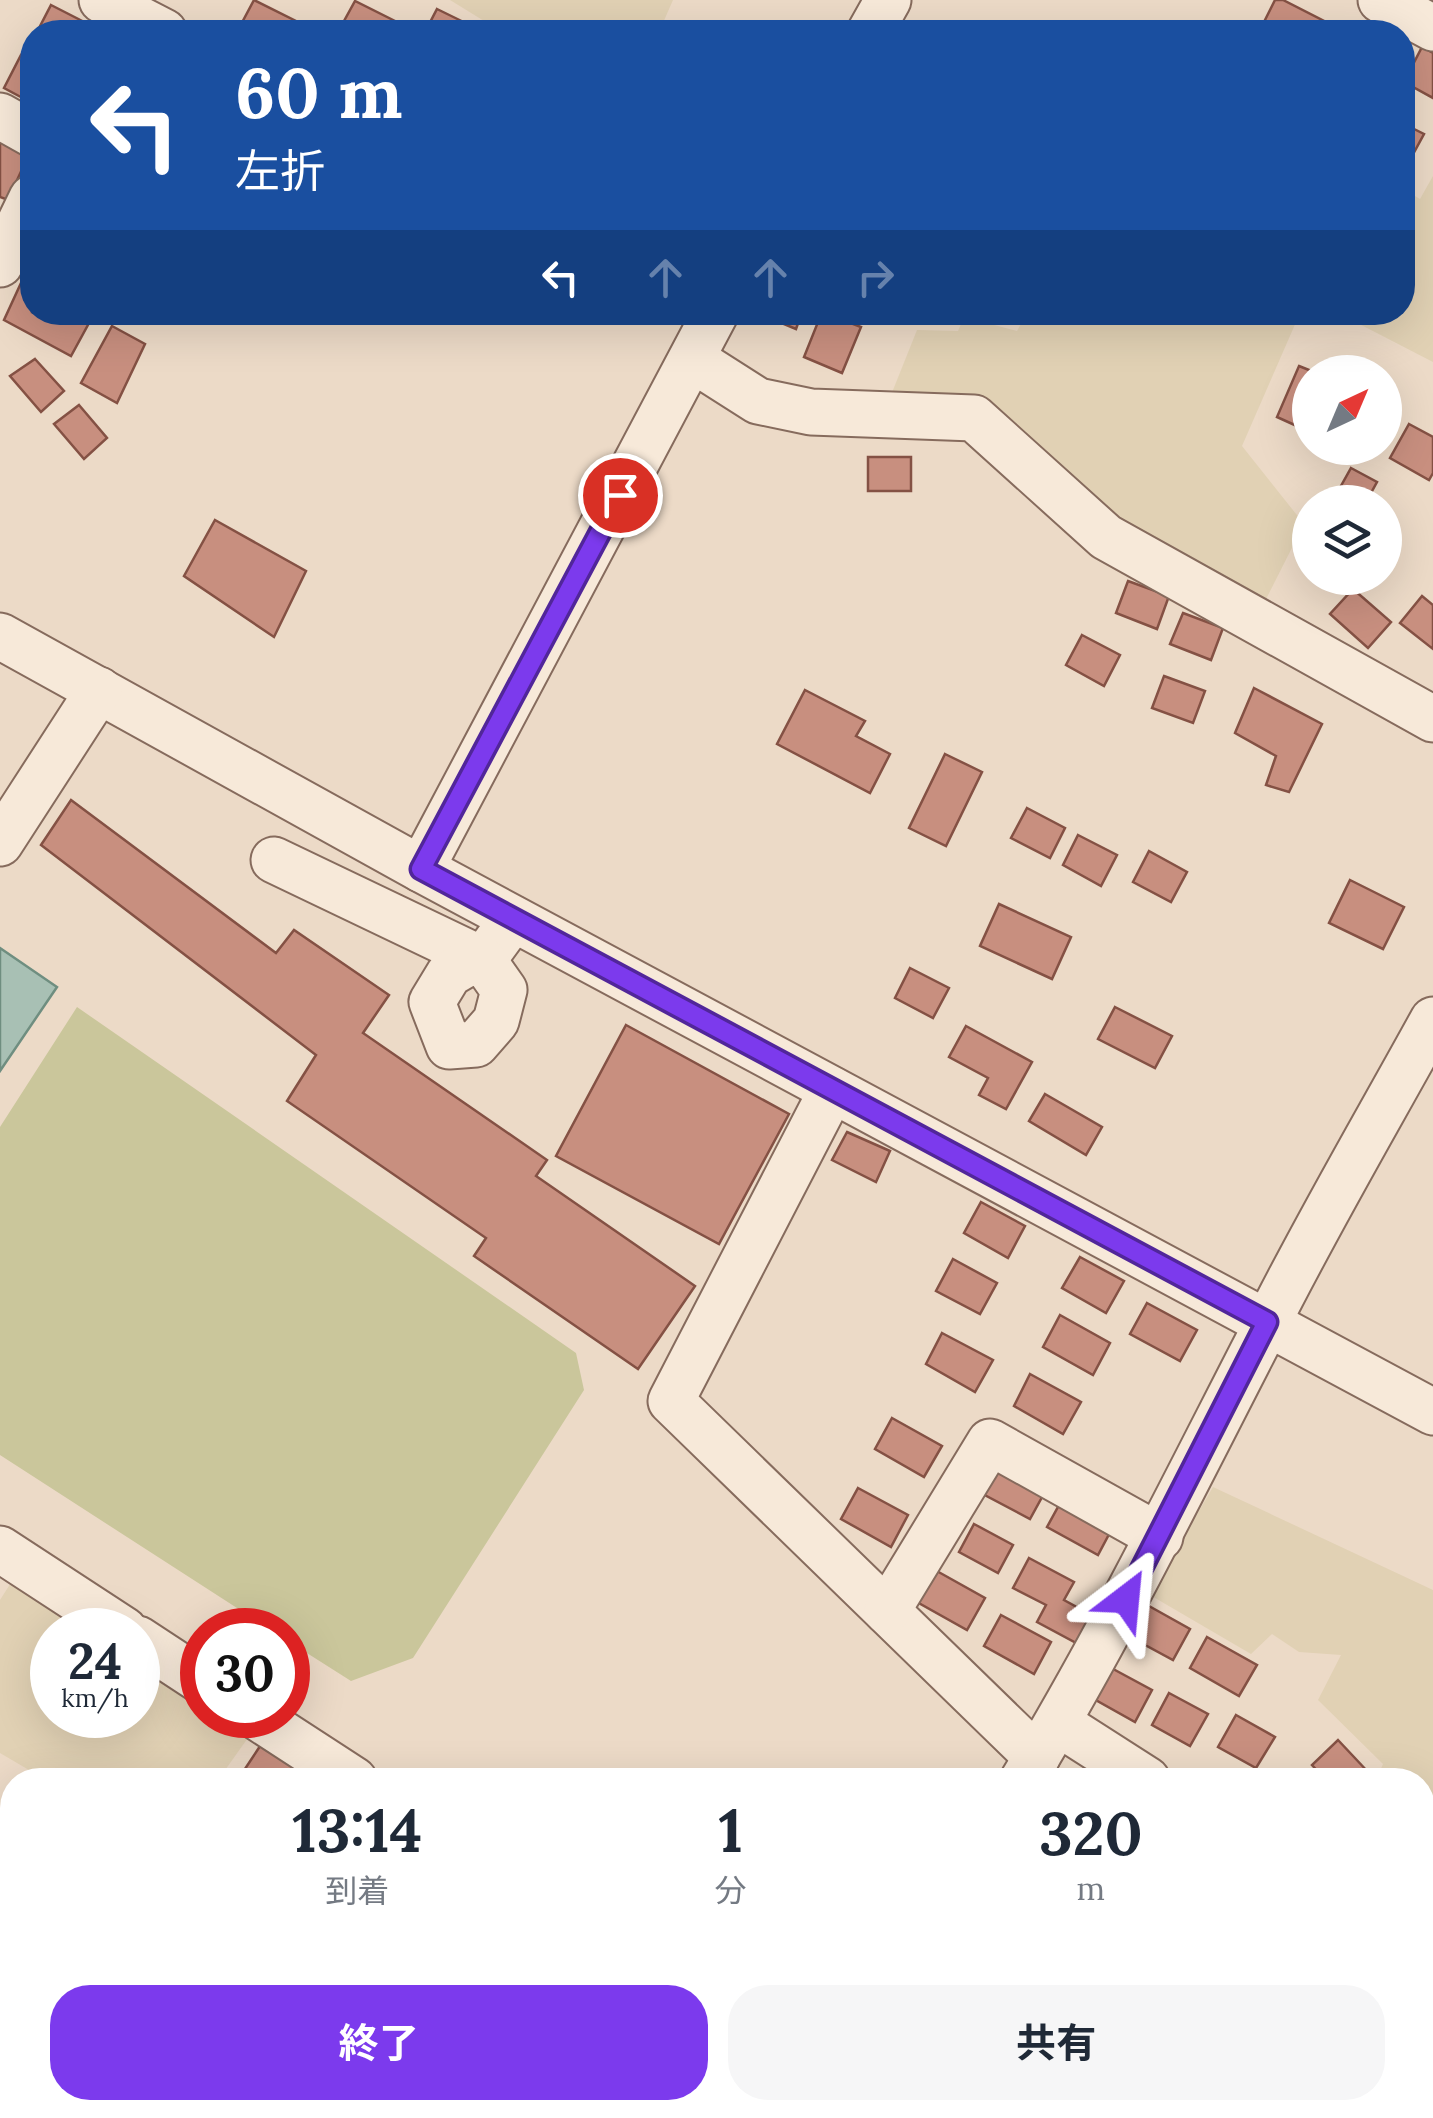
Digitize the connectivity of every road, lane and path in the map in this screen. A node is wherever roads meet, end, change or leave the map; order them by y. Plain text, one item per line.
1 (1382, 0) edge
2 (1433, 28) edge
3 (20, 223) edge
4 (0, 264) edge
5 (700, 328) edge
6 (0, 636) edge
7 (99, 690) junction
8 (1433, 719) edge
9 (0, 843) edge
10 (274, 860) dead end
11 (421, 869) junction
12 (513, 919) junction
13 (1433, 1020) edge
14 (832, 1090) junction
15 (1267, 1322) junction
16 (1433, 1412) edge
17 (1160, 1537) junction
18 (1, 1552) edge
19 (89, 1608) edge
20 (887, 1611) junction
21 (289, 1738) edge
22 (1039, 1753) edge
23 (336, 1768) edge
24 (1099, 1768) edge

1 - 2 street
3 - 4 street
5 - 8 street
5 - 11 street
6 - 7 street
7 - 9 street
7 - 11 street
10 - 12 street
11 - 12 street
12 - 14 street
13 - 15 street
14 - 15 street
14 - 20 street
15 - 16 street
15 - 17 street
17 - 20 street
17 - 22 street
18 - 19 street
20 - 22 street
21 - 23 street
22 - 24 street

